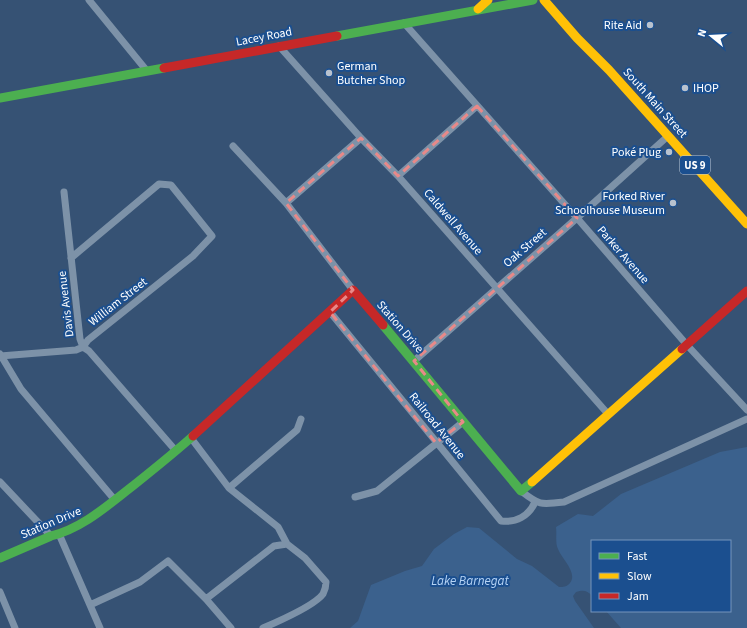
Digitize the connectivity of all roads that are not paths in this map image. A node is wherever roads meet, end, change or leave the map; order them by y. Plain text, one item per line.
1 (89, 0) edge
2 (488, 0) edge
3 (533, 0) edge
4 (544, 0) edge
5 (478, 9) junction
6 (404, 23) junction
7 (279, 46) junction
8 (147, 71) junction
9 (0, 98) edge
10 (478, 106) junction
11 (668, 136) junction
12 (361, 138) junction
13 (233, 146) dead end
14 (398, 176) junction
15 (64, 192) dead end
16 (286, 204) junction
17 (577, 218) junction
18 (747, 224) edge
19 (71, 258) junction
20 (496, 288) junction
21 (353, 290) junction
22 (747, 291) edge
23 (330, 312) junction
24 (687, 345) junction
25 (83, 347) junction
26 (0, 355) edge
27 (414, 361) junction
28 (747, 410) edge
29 (608, 414) junction
30 (301, 419) dead end
31 (747, 419) edge
32 (463, 422) junction
33 (191, 438) junction
34 (436, 443) junction
35 (176, 450) junction
36 (0, 482) edge
37 (229, 488) junction
38 (521, 491) junction
39 (355, 497) dead end
40 (114, 499) junction
41 (535, 502) junction
42 (55, 535) junction
43 (287, 544) junction
44 (0, 558) edge
45 (0, 592) edge
46 (206, 599) junction
47 (90, 605) junction
48 (15, 628) edge
49 (100, 628) edge
50 (230, 628) edge
51 (263, 628) edge

1 - 8 street
2 - 5 main road
3 - 5 main road, Lacey Road
4 - 11 main road, South Main Street / US 9
5 - 6 main road, Lacey Road
6 - 7 main road, Lacey Road
6 - 10 street, Parker Avenue
7 - 8 main road, Lacey Road
7 - 12 street, Caldwell Avenue
8 - 9 main road, Lacey Road
10 - 14 street
10 - 17 street, Parker Avenue
11 - 17 street, Oak Street
11 - 18 main road, South Main Street / US 9
12 - 14 street, Caldwell Avenue
12 - 16 street
13 - 16 street
14 - 20 street, Caldwell Avenue
15 - 19 street, Davis Avenue
16 - 21 street
17 - 20 street, Oak Street
17 - 24 street, Parker Avenue
19 - 25 street, Davis Avenue
19 - 25 street, William Street
20 - 27 street, Oak Street
20 - 29 street, Caldwell Avenue
21 - 23 main road, Station Drive
21 - 27 main road, Station Drive
22 - 24 main road
23 - 33 main road, Station Drive
23 - 34 street, Railroad Avenue
24 - 28 street, Parker Avenue
24 - 29 main road
25 - 26 street
25 - 35 street, Davis Avenue
26 - 40 street
27 - 32 main road, Station Drive
29 - 38 main road
30 - 37 street
31 - 41 street
32 - 34 street
32 - 38 main road, Station Drive
33 - 35 main road, Station Drive
33 - 37 street
34 - 39 street
34 - 41 street, Railroad Avenue
35 - 40 main road, Station Drive
36 - 42 street
37 - 43 street
38 - 41 street
40 - 42 main road, Station Drive
42 - 44 main road, Station Drive
42 - 47 street
43 - 46 street
43 - 51 street
45 - 48 street
46 - 47 street
46 - 50 street
47 - 49 street

